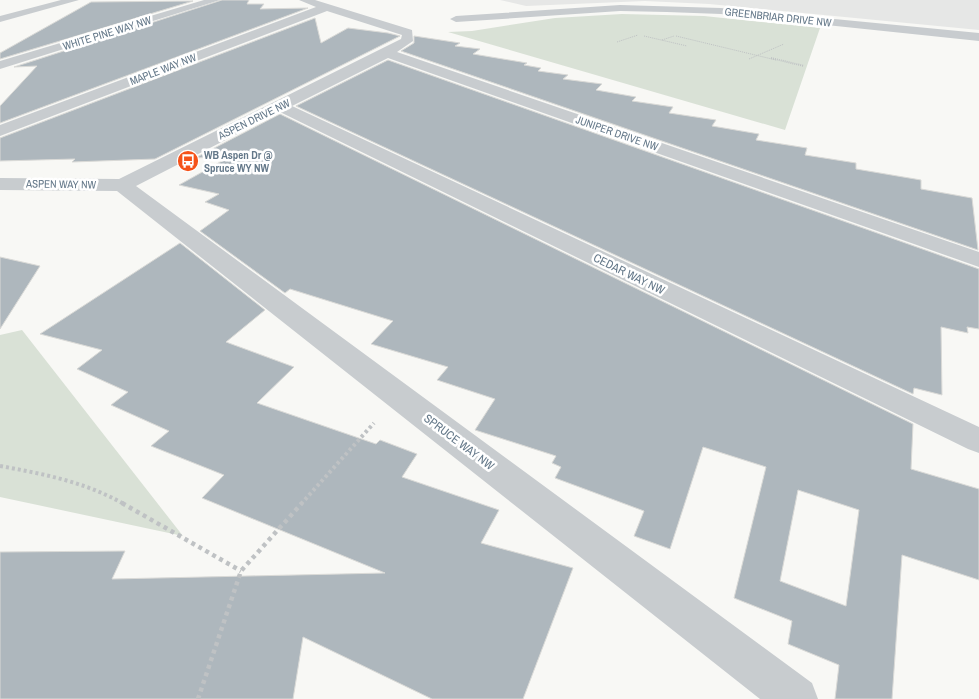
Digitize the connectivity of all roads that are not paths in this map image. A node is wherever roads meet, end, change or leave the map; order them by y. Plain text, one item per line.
1 (74, 0) edge
2 (215, 0) edge
3 (304, 0) edge
4 (327, 7) junction
5 (0, 19) edge
6 (456, 20) dead end
7 (979, 36) edge
8 (387, 53) junction
9 (0, 66) edge
10 (278, 106) junction
11 (0, 130) edge
12 (0, 184) edge
13 (122, 185) junction
14 (979, 260) edge
15 (979, 441) edge
16 (796, 699) edge

1 - 5 street
2 - 9 street, WHITE PINE WAY NW
3 - 4 street
4 - 8 street
4 - 11 street, MAPLE WAY NW
6 - 7 street, GREENBRIAR DRIVE NW
8 - 10 street, ASPEN DRIVE NW
8 - 14 street, JUNIPER DRIVE NW
10 - 13 street, ASPEN DRIVE NW
10 - 15 street, CEDAR WAY NW
12 - 13 street, ASPEN WAY NW
13 - 16 street, SPRUCE WAY NW

